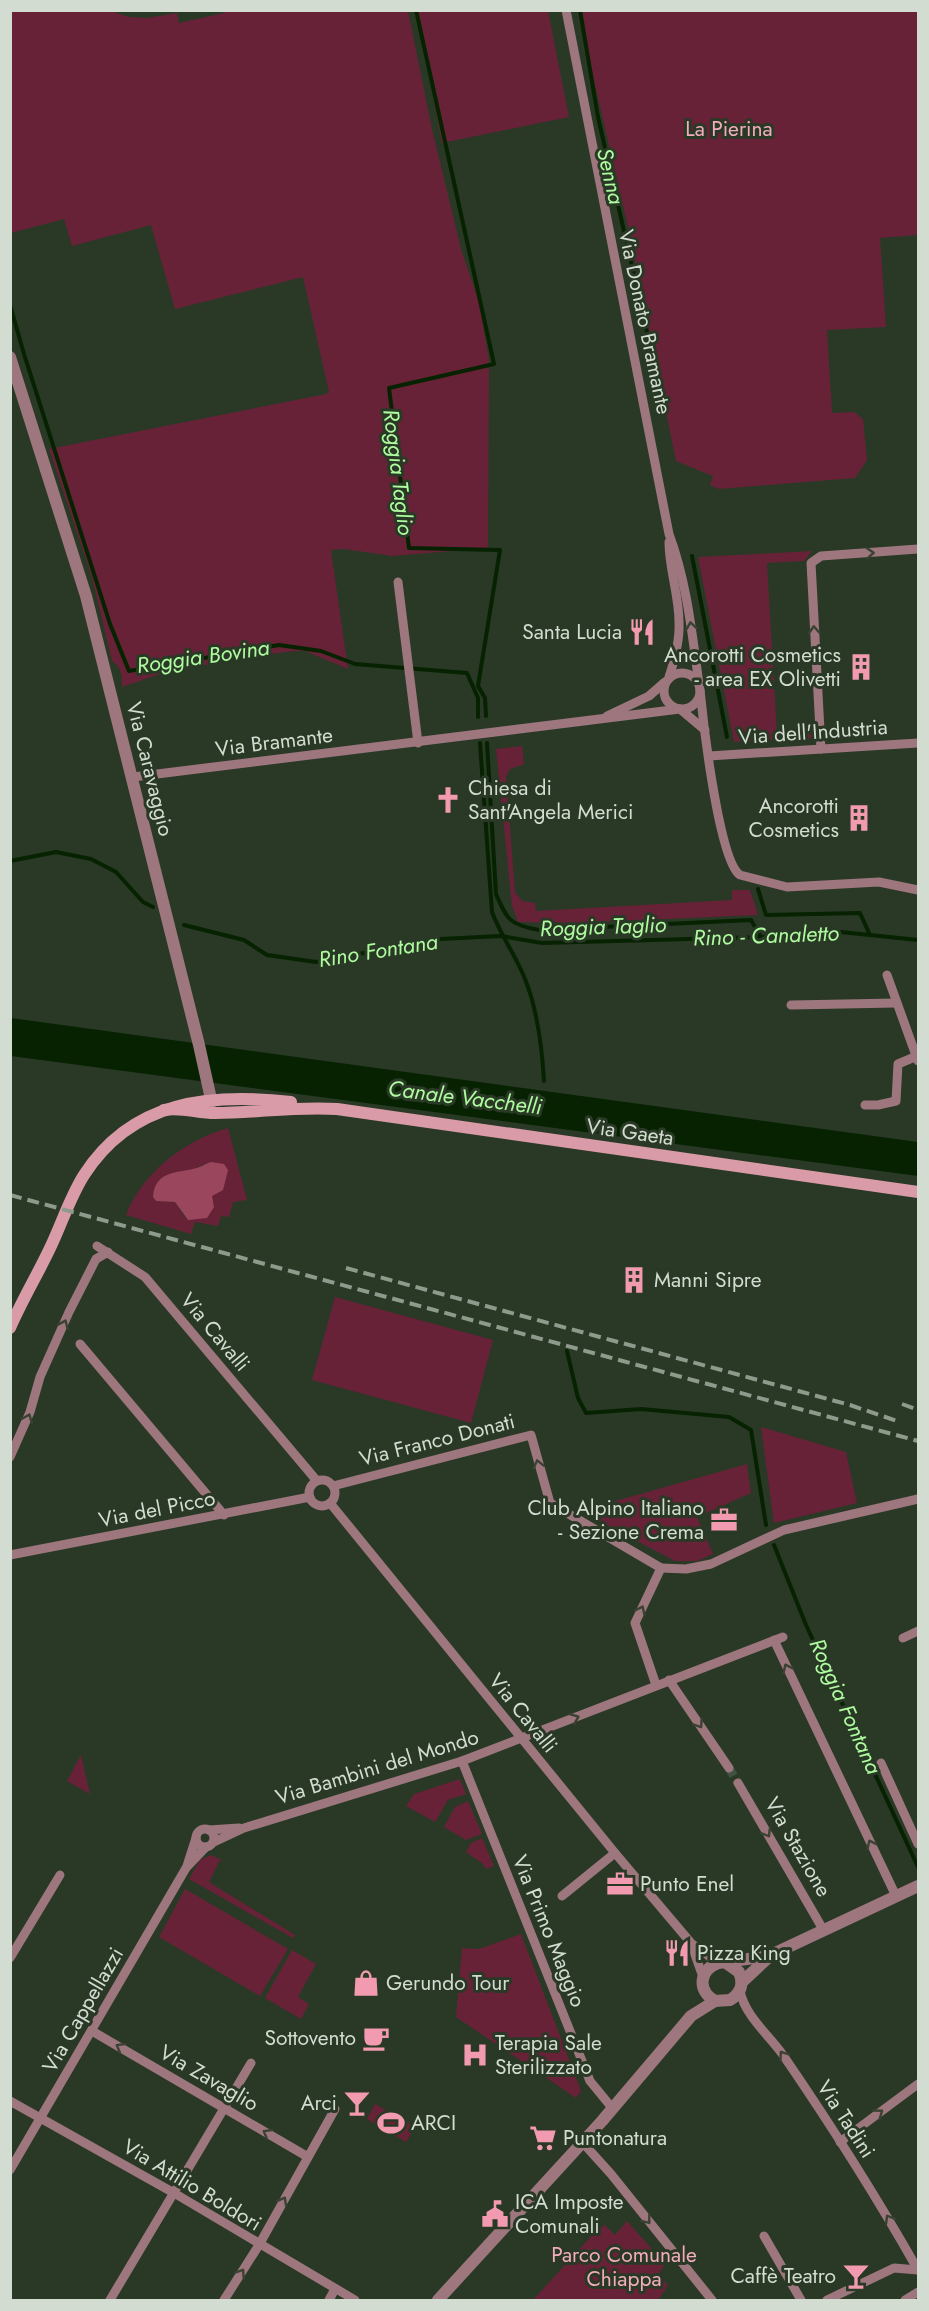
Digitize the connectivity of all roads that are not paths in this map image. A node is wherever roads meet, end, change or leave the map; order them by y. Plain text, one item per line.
1 (566, 10) edge
2 (10, 357) edge
3 (669, 534) junction
4 (918, 549) edge
5 (398, 582) dead end
6 (667, 679) junction
7 (700, 687) junction
8 (681, 709) junction
9 (597, 720) junction
10 (705, 730) junction
11 (418, 743) junction
12 (918, 743) edge
13 (821, 749) junction
14 (709, 756) junction
15 (133, 777) junction
16 (918, 890) edge
17 (887, 975) dead end
18 (896, 1003) junction
19 (791, 1005) dead end
20 (918, 1058) edge
21 (210, 1100) junction
22 (865, 1105) dead end
23 (337, 1109) junction
24 (918, 1192) edge
25 (97, 1246) dead end
26 (108, 1252) junction
27 (10, 1328) edge
28 (80, 1344) dead end
29 (10, 1457) edge
30 (317, 1481) junction
31 (333, 1486) junction
32 (310, 1497) junction
33 (918, 1499) edge
34 (330, 1503) junction
35 (224, 1515) junction
36 (10, 1555) edge
37 (661, 1568) junction
38 (918, 1631) edge
39 (903, 1638) dead end
40 (669, 1680) junction
41 (656, 1685) junction
42 (521, 1739) junction
43 (462, 1761) junction
44 (881, 1763) dead end
45 (729, 1768) tunnel mouth
46 (738, 1783) tunnel mouth
47 (244, 1827) junction
48 (209, 1830) junction
49 (196, 1838) junction
50 (918, 1844) edge
51 (210, 1845) junction
52 (615, 1853) junction
53 (186, 1868) junction
54 (60, 1875) dead end
55 (918, 1886) edge
56 (562, 1896) dead end
57 (896, 1896) junction
58 (824, 1931) junction
59 (691, 1943) junction
60 (771, 1955) junction
61 (10, 1958) edge
62 (722, 1963) junction
63 (702, 1981) junction
64 (741, 1986) junction
65 (715, 2001) junction
66 (691, 2016) junction
67 (92, 2031) junction
68 (251, 2063) dead end
69 (918, 2084) edge
70 (10, 2101) edge
71 (225, 2108) junction
72 (335, 2109) dead end
73 (613, 2109) junction
74 (40, 2118) junction
75 (840, 2142) junction
76 (583, 2143) junction
77 (308, 2157) junction
78 (10, 2170) edge
79 (174, 2193) junction
80 (764, 2236) dead end
81 (259, 2246) junction
82 (918, 2270) edge
83 (335, 2289) junction
84 (918, 2292) edge
85 (441, 2296) edge
86 (110, 2301) edge
87 (224, 2301) edge
88 (329, 2301) edge
89 (354, 2301) edge
90 (433, 2301) edge
91 (712, 2301) edge
92 (801, 2301) edge
93 (827, 2301) edge
94 (905, 2301) edge

1 - 3 street, Via Donato Bramante
2 - 15 street, Via Caravaggio
3 - 6 street, Via Donato Bramante
7 -> 3 street, Via Donato Bramante
13 -> 4 street
5 - 11 street
6 - 7 street
6 - 8 street
6 - 9 street, Via Bramante
7 - 8 street
7 - 10 street, Via Donato Bramante
8 - 9 street, Via Bramante
8 - 10 street
9 - 11 street, Via Bramante
10 - 14 street, Via Donato Bramante
11 - 15 street, Via Bramante
12 - 13 street, Via dell'Industria
13 - 14 street, Via dell'Industria
14 - 16 street, Via Donato Bramante
15 - 21 street, Via Caravaggio
17 - 18 street
18 - 19 street
18 - 20 street
20 - 22 street
21 - 23 main road, Via Gaeta
21 - 23 main road, Via Gaeta
21 - 27 main road
23 - 24 main road, Via Gaeta
25 - 26 street, Via Cavalli
29 -> 26 street
26 - 30 street, Via Cavalli
28 - 35 street
30 - 31 street
30 - 32 street
31 - 34 street
37 -> 31 street, Via Franco Donati
32 - 34 street
32 - 35 street, Via del Picco
33 - 37 street
34 - 42 street, Via Cavalli
35 - 36 street, Via del Picco
41 -> 37 street
38 - 39 street
40 - 41 street
40 -> 45 street
57 -> 40 street
42 -> 41 street
42 - 43 street, Via Bambini del Mondo
42 - 52 street, Via Cavalli
43 - 47 street, Via Bambini del Mondo
43 - 73 street, Via Primo Maggio
44 - 50 street
46 -> 58 street, Via Stazione
47 - 48 street, Via Bambini del Mondo
47 - 51 street, Via Bambini del Mondo
48 - 49 street
48 - 51 street
49 - 51 street
49 - 53 street, Via Cappellazzi
51 - 53 street, Via Cappellazzi
52 - 56 street
52 - 59 street, Via Cavalli
53 - 67 street, Via Cappellazzi
54 - 61 street
55 - 57 street, Via Stazione
57 - 58 street, Via Stazione
58 - 60 street, Via Stazione
59 - 62 street, Via Cavalli
59 - 63 street, Via Cavalli
60 - 62 street, Via Stazione
60 - 64 street, Via Stazione
62 - 63 street
62 - 64 street
63 - 65 street
63 - 66 street
64 - 65 street
75 -> 64 street, Via Tadini
65 - 66 street
66 - 73 street
71 -> 67 street, Via Zavaglio
67 - 74 street, Via Cappellazzi
68 - 71 street
75 -> 69 street
70 - 74 street, Via Attilio Boldori
77 -> 71 street, Via Zavaglio
71 - 79 street
72 - 77 street
73 - 76 street
74 - 78 street, Via Cappellazzi
74 - 79 street, Via Attilio Boldori
82 -> 75 street, Via Tadini
76 - 85 street
76 -> 91 street
81 -> 77 street
79 - 81 street, Via Attilio Boldori
79 - 86 street
80 - 92 street
81 - 83 street, Via Attilio Boldori
87 -> 81 street
82 - 93 street
83 - 88 street
83 - 89 street, Via Attilio Boldori
84 - 94 street
85 - 90 street

